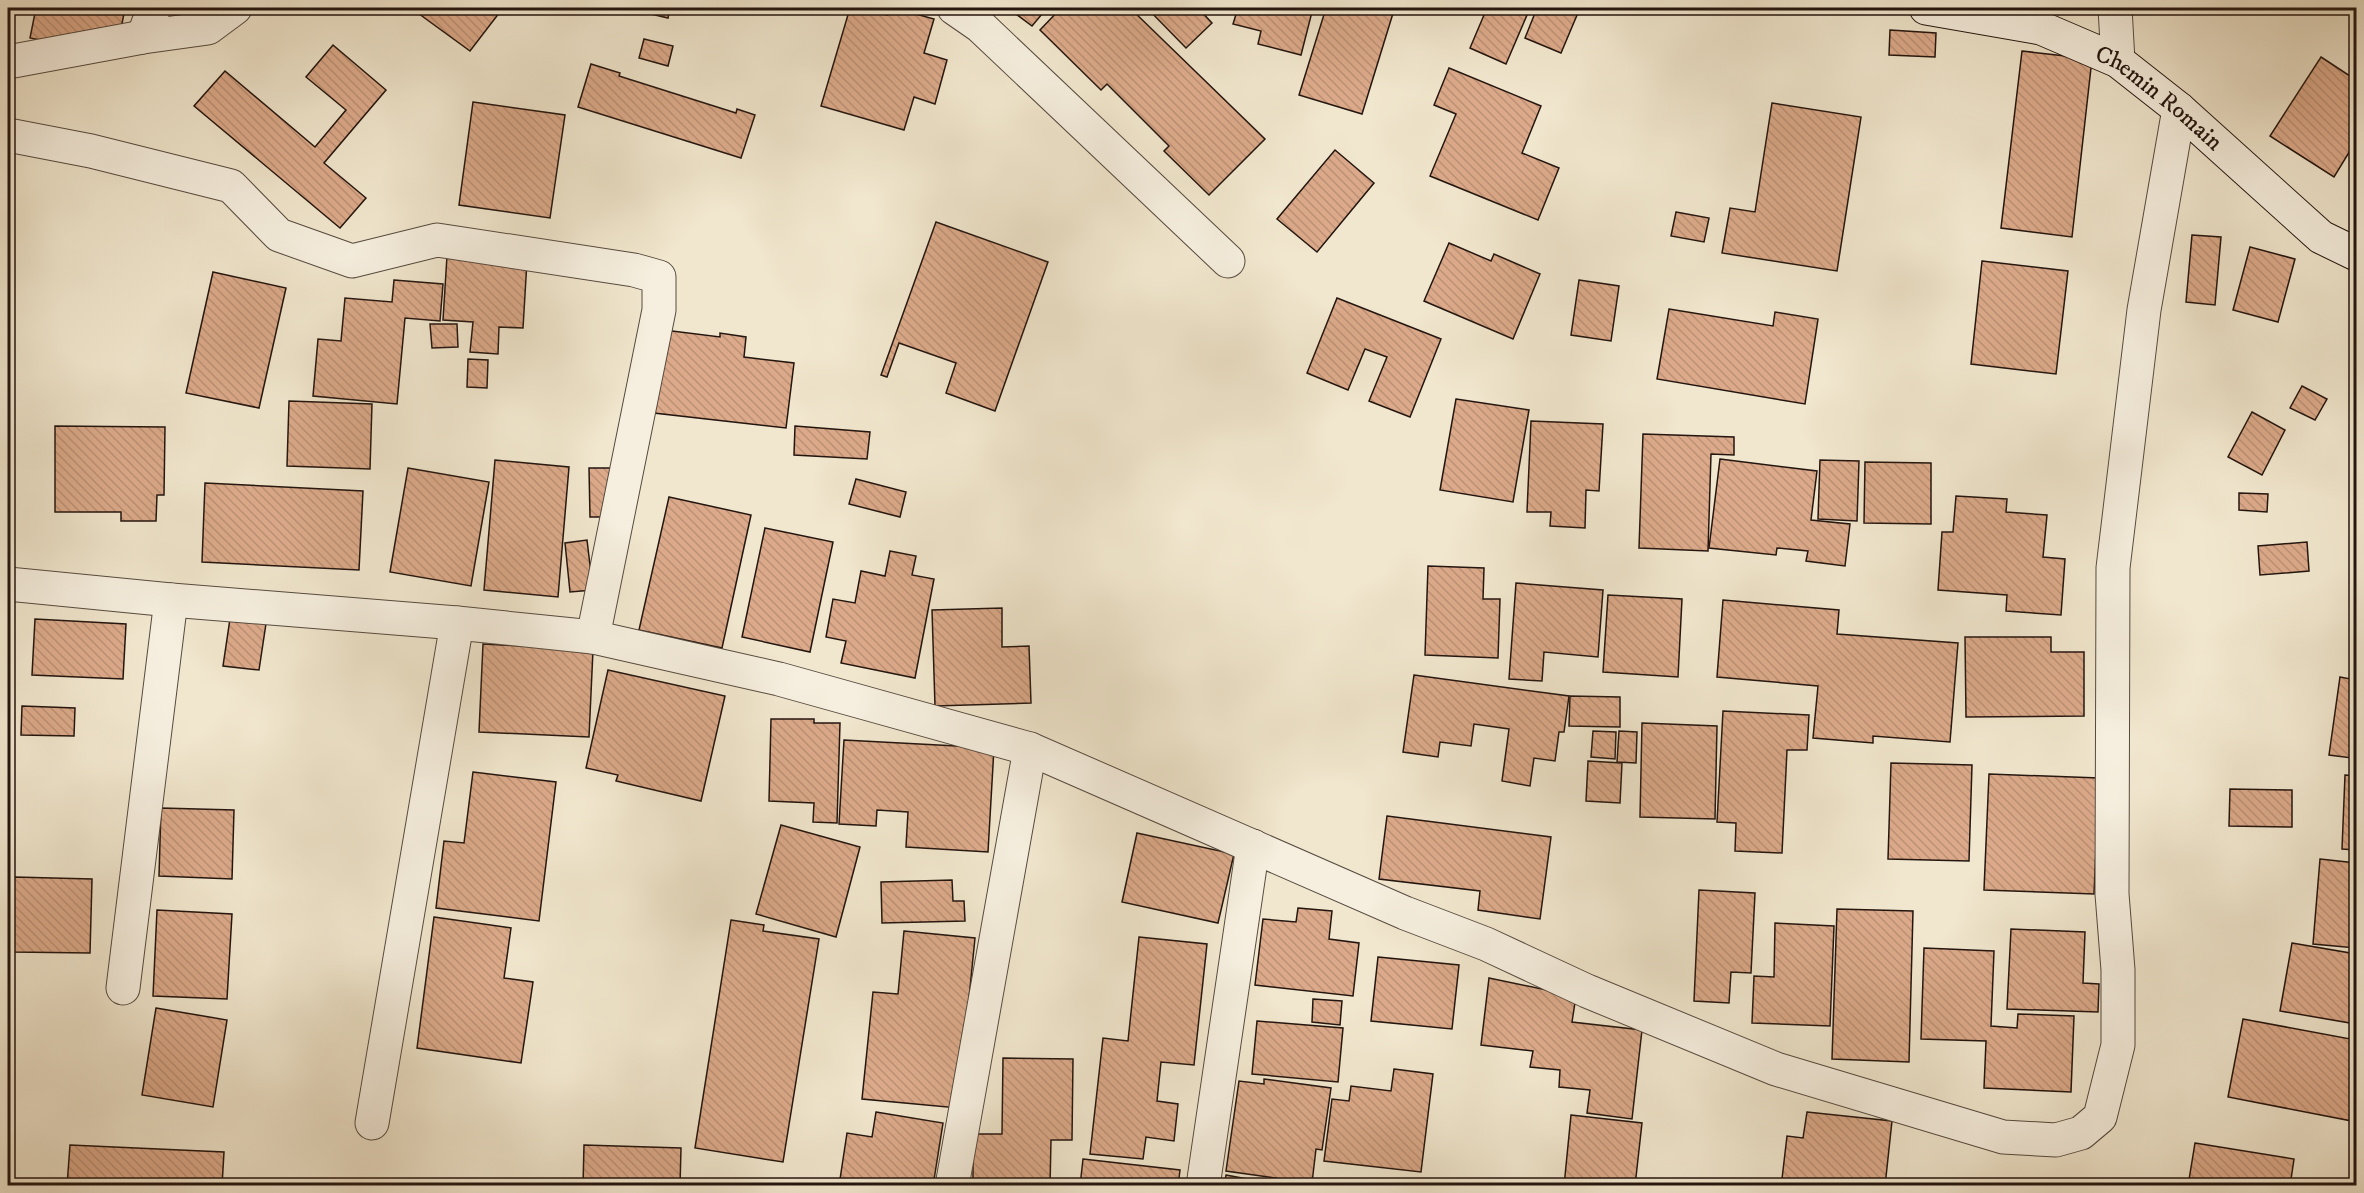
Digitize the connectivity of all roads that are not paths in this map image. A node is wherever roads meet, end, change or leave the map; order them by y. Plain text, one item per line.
1 (235, 8) edge
2 (954, 8) edge
3 (1926, 8) edge
4 (2115, 8) edge
5 (148, 22) edge
6 (2118, 61) junction
7 (8, 62) edge
8 (2179, 109) junction
9 (8, 135) edge
10 (2356, 254) edge
11 (1228, 261) dead end
12 (8, 584) edge
13 (171, 600) junction
14 (457, 623) junction
15 (592, 637) junction
16 (1030, 749) junction
17 (1253, 846) junction
18 (123, 988) dead end
19 (372, 1123) dead end
20 (952, 1185) edge
21 (1203, 1185) edge

1 - 5 street
2 - 11 street
3 - 6 street, Chemin Romain
4 - 6 street
5 - 7 street
6 - 8 street, Chemin Romain
8 - 10 street, Chemin Romain
8 - 17 street
9 - 15 street
12 - 13 street
13 - 14 street
13 - 18 street
14 - 15 street
14 - 19 street
15 - 16 street
16 - 17 street
16 - 20 street
17 - 21 street

